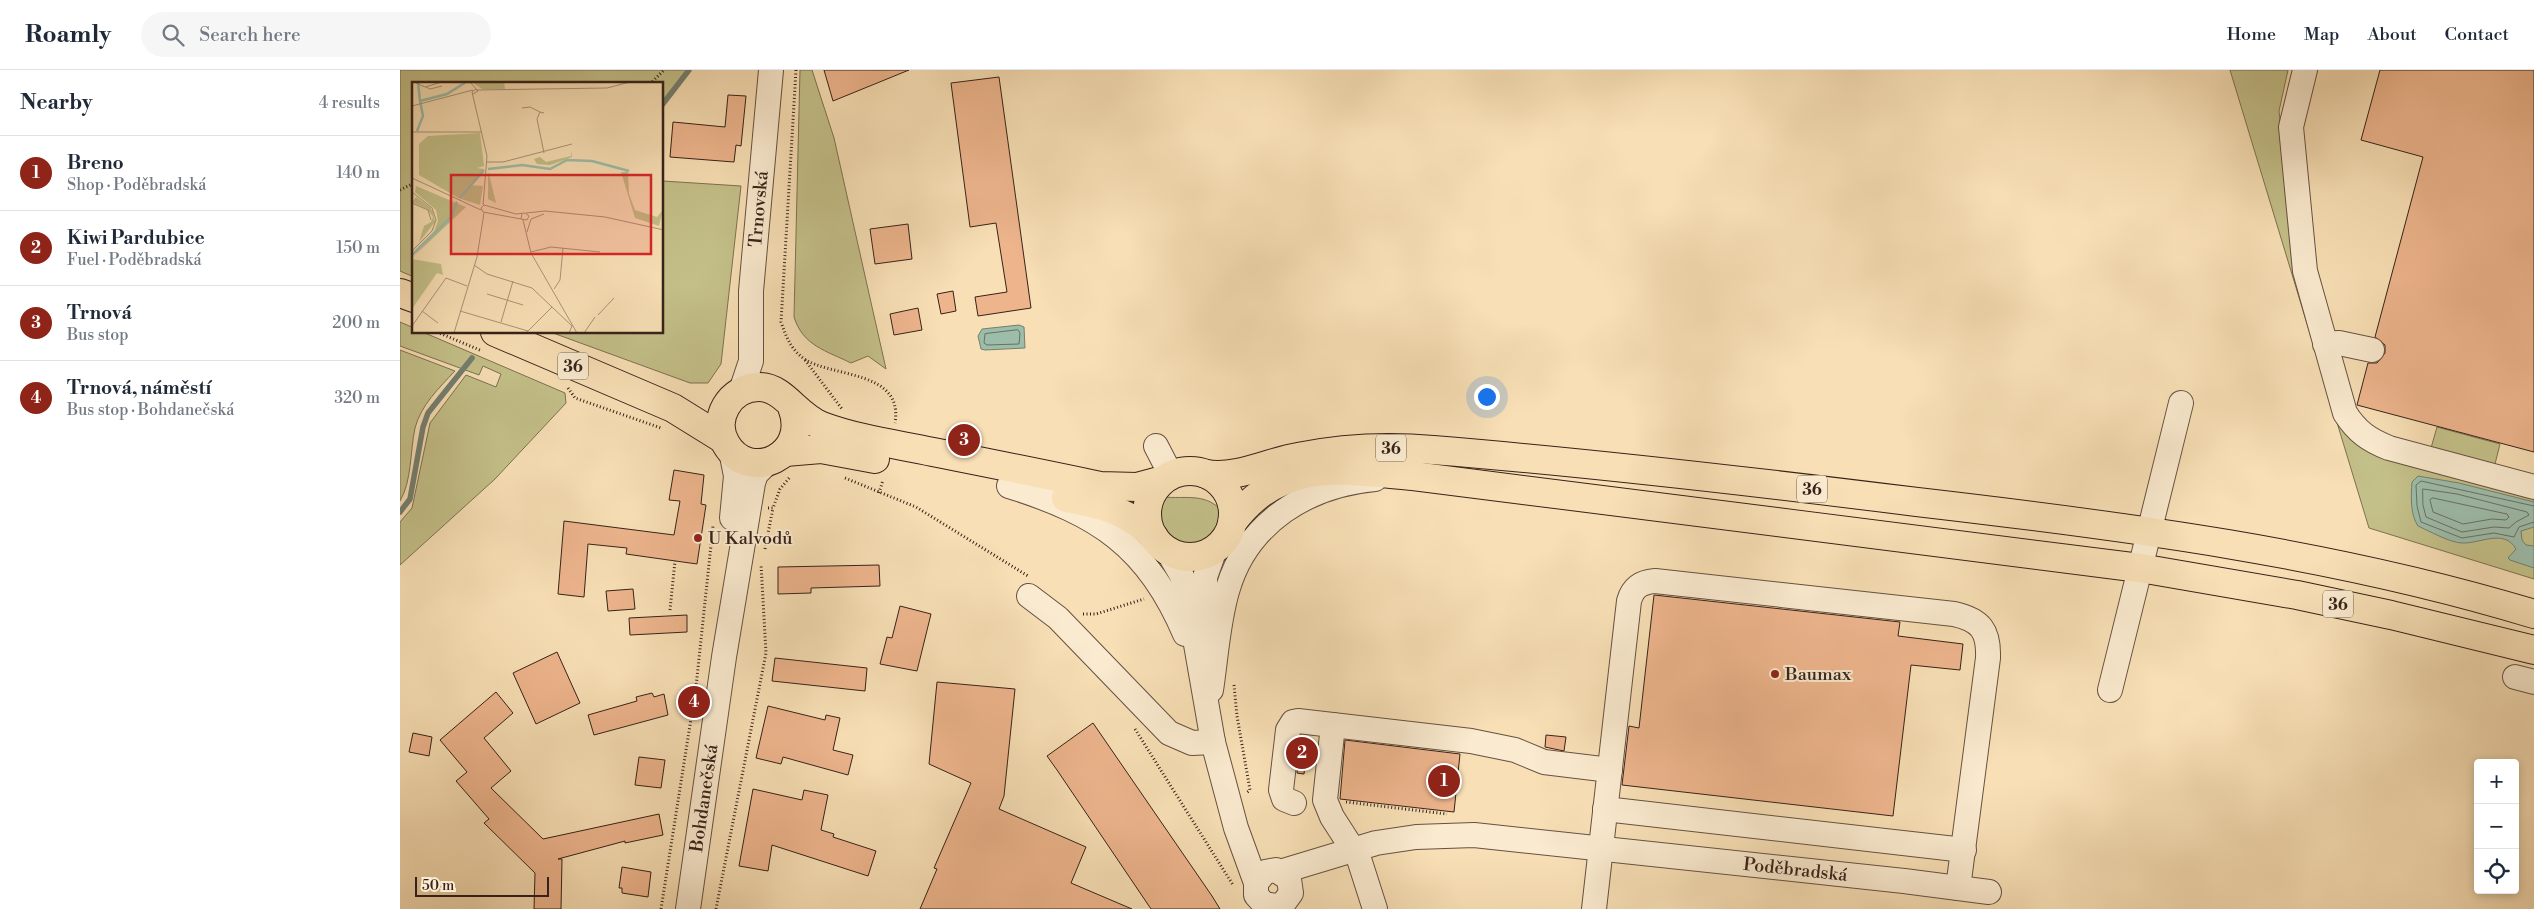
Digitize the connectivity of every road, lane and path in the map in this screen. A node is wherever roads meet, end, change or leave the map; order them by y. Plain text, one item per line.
1 (664, 70) edge
2 (770, 70) edge
3 (796, 70) edge
4 (2304, 70) edge
5 (652, 82) edge
6 (412, 183) edge
7 (400, 190) edge
8 (400, 292) edge
9 (412, 297) edge
10 (500, 334) edge
11 (2325, 344) junction
12 (751, 348) junction
13 (2372, 350) dead end
14 (803, 358) junction
15 (770, 388) junction
16 (735, 396) junction
17 (652, 399) junction
18 (2181, 403) dead end
19 (792, 407) junction
20 (845, 412) dead end
21 (894, 428) dead end
22 (727, 445) junction
23 (1156, 446) dead end
24 (782, 463) junction
25 (1206, 474) junction
26 (838, 475) dead end
27 (884, 476) dead end
28 (1413, 476) junction
29 (1167, 478) junction
30 (2532, 479) edge
31 (1009, 486) junction
32 (879, 493) junction
33 (749, 507) junction
34 (773, 508) junction
35 (714, 520) dead end
36 (1232, 523) junction
37 (2149, 533) junction
38 (1160, 543) junction
39 (1214, 549) junction
40 (675, 561) dead end
41 (2140, 568) junction
42 (1029, 596) joint
43 (670, 610) dead end
44 (2534, 614) edge
45 (2534, 650) edge
46 (724, 657) junction
47 (2110, 690) dead end
48 (1208, 709) junction
49 (1128, 722) dead end
50 (1333, 724) junction
51 (1213, 742) junction
52 (1610, 770) junction
53 (1250, 790) dead end
54 (1288, 799) junction
55 (1326, 804) junction
56 (1606, 809) junction
57 (1450, 814) dead end
58 (1601, 848) junction
59 (1354, 849) junction
60 (1964, 850) junction
61 (1274, 887) edge
62 (1958, 888) junction
63 (1990, 892) dead end
64 (1595, 899) edge
65 (1270, 908) edge
66 (661, 909) edge
67 (688, 909) edge
68 (716, 909) edge
69 (1375, 909) edge

1 - 5 path
2 - 12 street, Trnovská
3 - 14 path
4 - 11 street
6 - 7 path
8 - 9 main road
10 - 17 main road, 36
11 - 13 street
11 - 30 street
12 - 15 street, Trnovská
12 - 16 street, Trnovská
14 - 20 path
14 - 21 path
15 - 16 main road, 36
15 - 19 main road, 36
16 - 17 main road, 36
16 - 22 main road
17 - 22 main road, 36
18 - 37 street
19 - 24 main road
19 - 29 main road, 36
22 - 24 main road, 36
22 - 46 street, Bohdanečská
23 - 29 street
24 - 31 main road, 36
24 - 33 street, Bohdanečská
24 - 34 path
25 - 29 main road, 36
25 - 36 main road
25 - 37 main road, 36
26 - 32 path
27 - 32 path
28 - 36 main road, 36
28 - 41 main road, 36
28 - 48 street
29 - 38 main road
31 - 38 main road, 36
31 - 48 street
32 - 42 path
33 - 34 path
33 - 46 street, Bohdanečská
34 - 68 path
35 - 66 path
36 - 39 main road, 36
37 - 41 street
37 - 44 main road, 36
38 - 39 main road, 36
38 - 48 street
39 - 48 street
40 - 43 path
41 - 45 main road, 36
41 - 47 street
42 - 51 street
46 - 67 street, Bohdanečská
48 - 51 street
49 - 61 path
50 - 52 street
50 - 54 street
50 - 55 street
51 - 61 street
52 - 56 street
52 - 60 street
53 - 54 path
54 - 55 street
55 - 57 path
55 - 59 street
56 - 58 street
56 - 60 street
58 - 59 street, Poděbradská
58 - 62 street, Poděbradská
58 - 64 street
59 - 61 street, Poděbradská
59 - 69 street
60 - 62 street
61 - 65 street
62 - 63 street, Poděbradská

